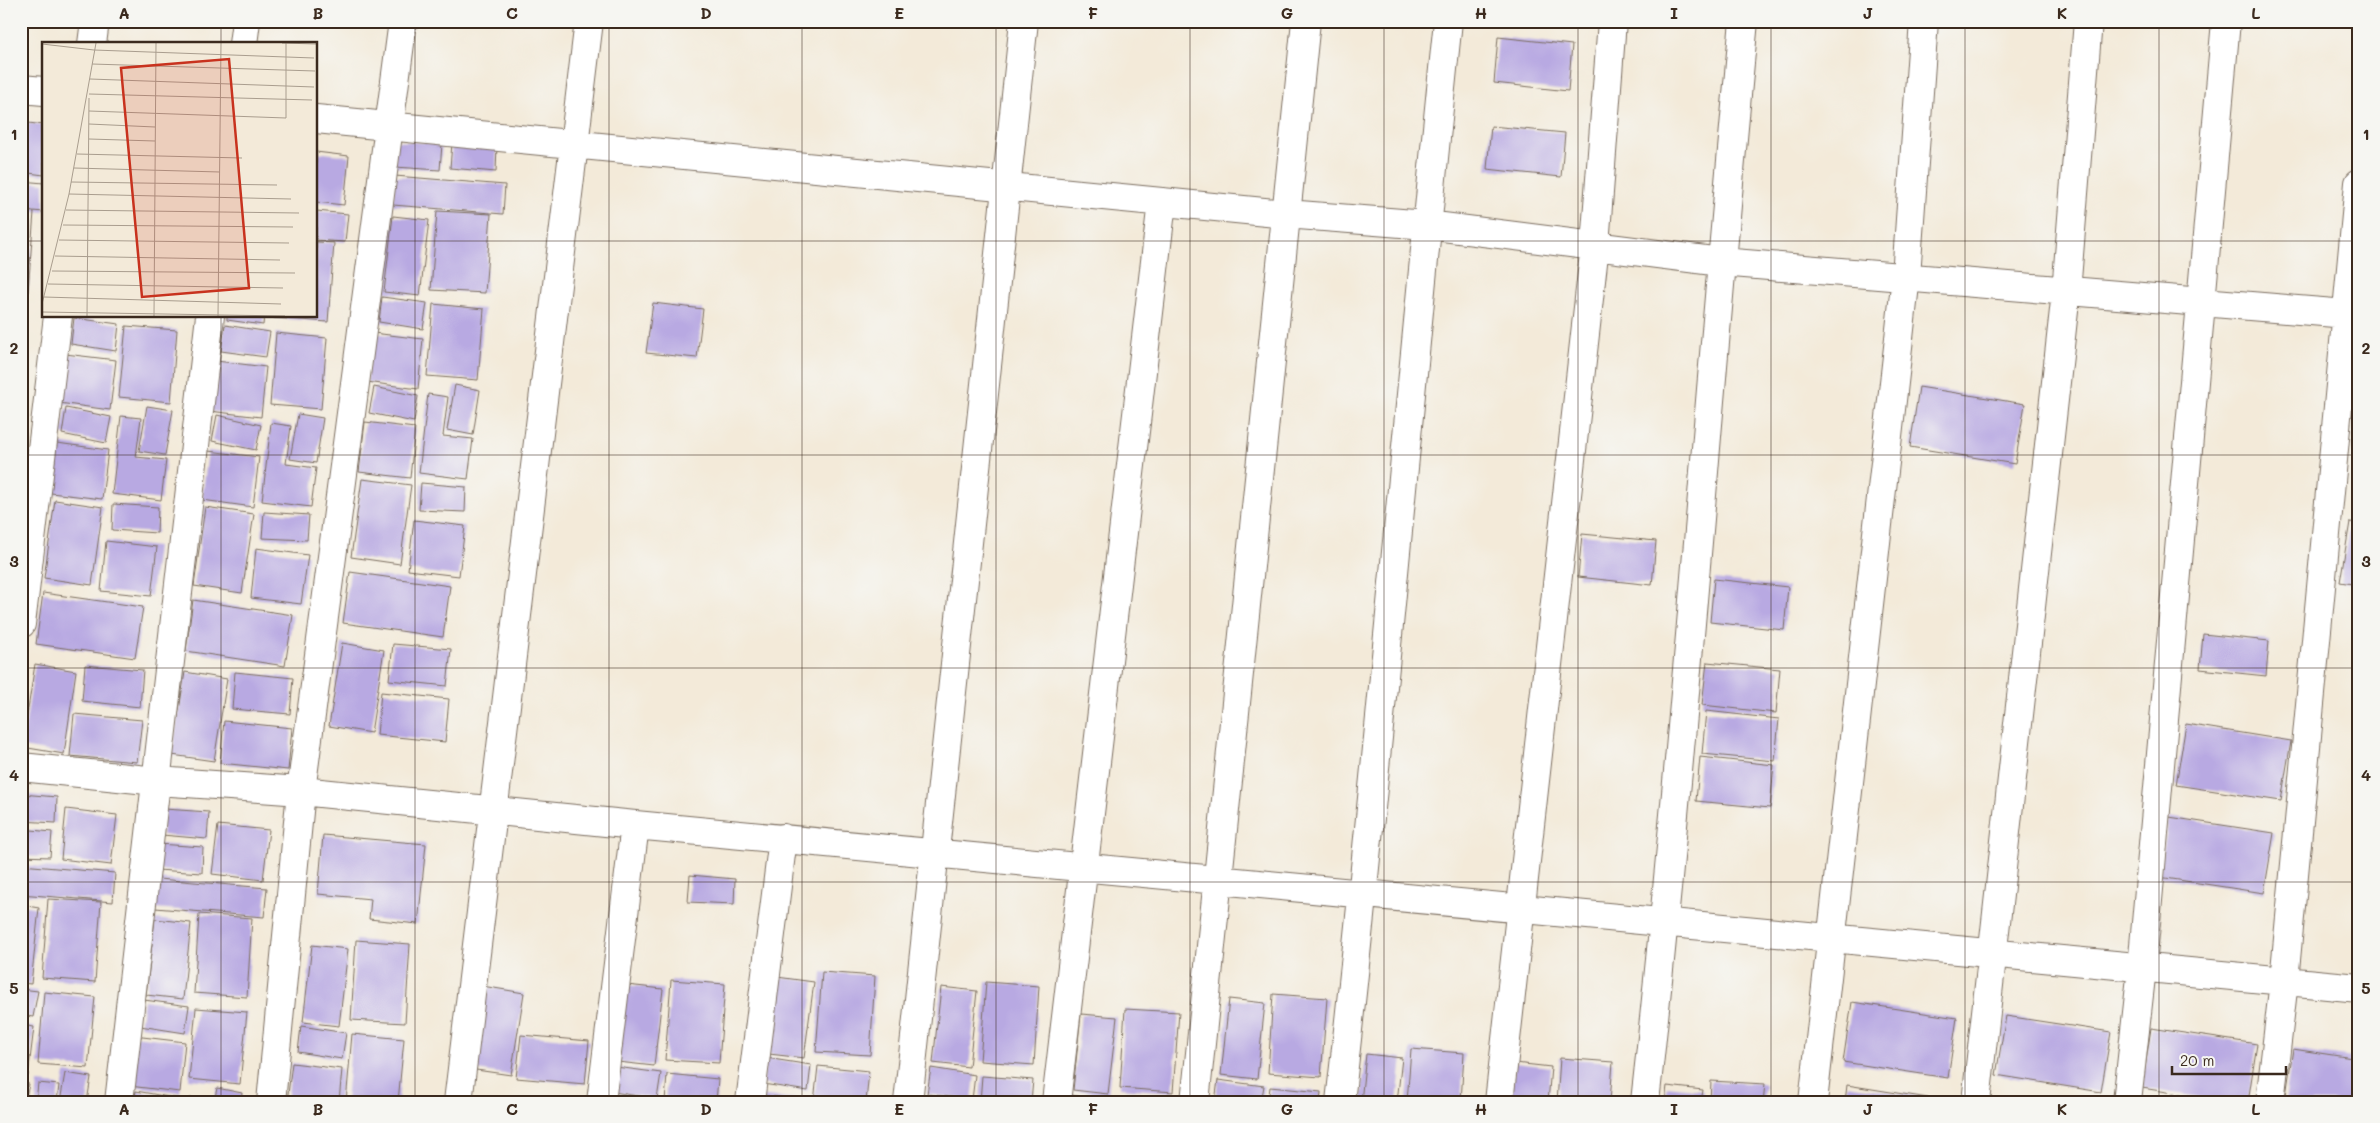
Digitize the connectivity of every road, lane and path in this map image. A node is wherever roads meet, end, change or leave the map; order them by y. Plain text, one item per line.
1 (95, 21) edge
2 (246, 21) edge
3 (404, 21) edge
4 (589, 21) edge
5 (1024, 21) edge
6 (1306, 21) edge
7 (1448, 21) edge
8 (1612, 21) edge
9 (1744, 21) edge
10 (1924, 21) edge
11 (2088, 21) edge
12 (2226, 21) edge
13 (92, 42) edge
14 (243, 42) edge
15 (21, 89) edge
16 (42, 91) edge
17 (318, 119) edge
18 (391, 125) junction
19 (574, 143) junction
20 (2359, 183) edge
21 (1007, 186) junction
22 (1162, 202) junction
23 (1286, 214) junction
24 (1427, 225) junction
25 (1595, 245) junction
26 (1721, 262) junction
27 (1906, 276) junction
28 (2066, 292) junction
29 (2200, 302) junction
30 (2352, 314) edge
31 (58, 318) edge
32 (210, 318) edge
33 (21, 624) edge
34 (21, 766) edge
35 (157, 781) junction
36 (301, 791) junction
37 (494, 811) junction
38 (635, 826) junction
39 (783, 838) junction
40 (934, 853) junction
41 (1084, 867) junction
42 (1218, 880) junction
43 (1364, 894) junction
44 (1520, 908) junction
45 (1665, 922) junction
46 (1831, 938) junction
47 (1993, 954) junction
48 (2142, 968) junction
49 (2284, 981) junction
50 (2359, 988) edge
51 (119, 1102) edge
52 (271, 1102) edge
53 (458, 1102) edge
54 (601, 1102) edge
55 (750, 1102) edge
56 (908, 1102) edge
57 (1056, 1102) edge
58 (1195, 1102) edge
59 (1340, 1102) edge
60 (1499, 1102) edge
61 (1645, 1102) edge
62 (1813, 1102) edge
63 (1976, 1102) edge
64 (2127, 1102) edge
65 (2270, 1102) edge

1 - 13 street
2 - 14 street
3 - 18 street
4 - 19 street
5 - 21 street
6 - 23 street
7 - 24 street
8 - 25 street
9 - 26 street
10 - 27 street
11 - 28 street
12 - 29 street
15 - 16 street
17 - 18 street
18 - 19 street
18 - 36 street
19 - 21 street
19 - 37 street
20 - 30 street
21 - 22 street
21 - 40 street
22 - 23 street
22 - 41 street
23 - 24 street
23 - 42 street
24 - 25 street
24 - 43 street
25 - 26 street
25 - 44 street
26 - 27 street
26 - 45 street
27 - 28 street
27 - 46 street
28 - 29 street
28 - 47 street
29 - 30 street
29 - 48 street
30 - 49 street
31 - 33 street
32 - 35 street
34 - 35 street
35 - 36 street
35 - 51 street
36 - 37 street
36 - 52 street
37 - 38 street
37 - 53 street
38 - 39 street
38 - 54 street
39 - 40 street
39 - 55 street
40 - 41 street
40 - 56 street
41 - 42 street
41 - 57 street
42 - 43 street
42 - 58 street
43 - 44 street
43 - 59 street
44 - 45 street
44 - 60 street
45 - 46 street
45 - 61 street
46 - 47 street
46 - 62 street
47 - 48 street
47 - 63 street
48 - 49 street
48 - 64 street
49 - 50 street
49 - 65 street

